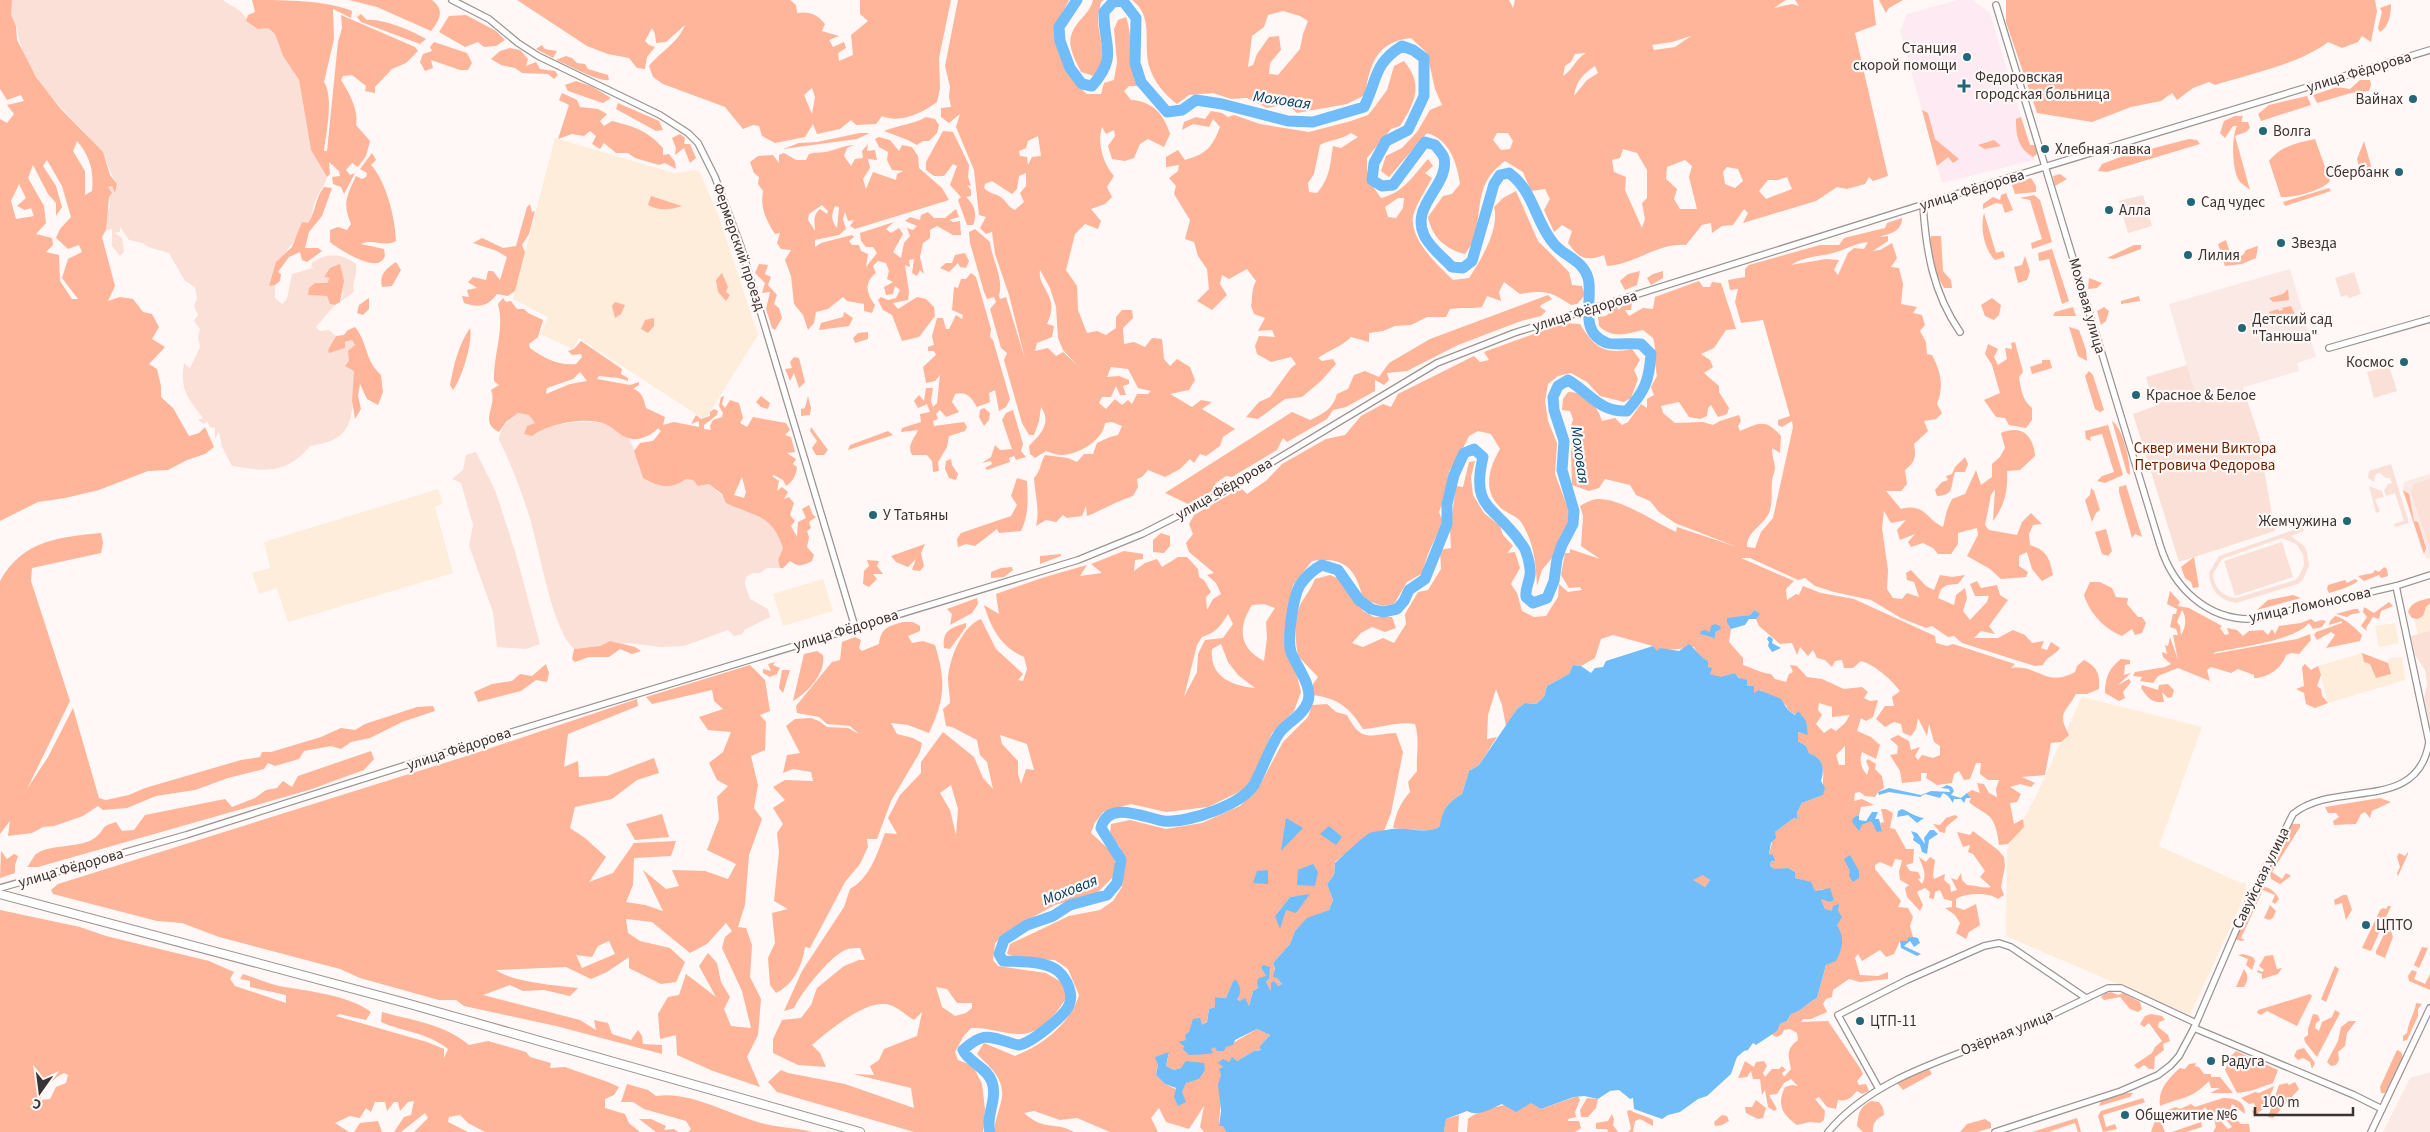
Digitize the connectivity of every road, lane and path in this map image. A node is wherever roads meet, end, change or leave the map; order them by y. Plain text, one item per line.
1 (452, 0) edge
2 (1996, 5) dead end
3 (2430, 50) edge
4 (2046, 167) junction
5 (1922, 205) junction
6 (2430, 319) edge
7 (1960, 332) dead end
8 (2329, 348) dead end
9 (2430, 575) edge
10 (2396, 586) junction
11 (2194, 598) joint
12 (855, 627) junction
13 (0, 888) edge
14 (0, 894) edge
15 (2086, 998) junction
16 (2430, 1008) edge
17 (2195, 1025) junction
18 (1879, 1089) junction
19 (2382, 1109) junction
20 (860, 1132) edge
21 (1828, 1132) edge
22 (1995, 1132) edge
23 (2371, 1132) edge

1 - 12 street, Фермерский проезд
2 - 4 street, Моховая улица
3 - 4 street, улица Фёдорова
4 - 5 street, улица Фёдорова
4 - 11 street, Моховая улица
5 - 7 street
5 - 12 street, улица Фёдорова
6 - 8 street
9 - 10 street, улица Ломоносова
10 - 11 street, улица Ломоносова
10 - 17 street, Савуйская улица
12 - 13 street, улица Фёдорова
14 - 20 main road
15 - 17 street, Озёрная улица
15 - 18 street, Озёрная улица
15 - 18 street
16 - 19 street
17 - 19 street, Озёрная улица
17 - 22 street, Савуйская улица
18 - 21 street, Озёрная улица
19 - 23 street

